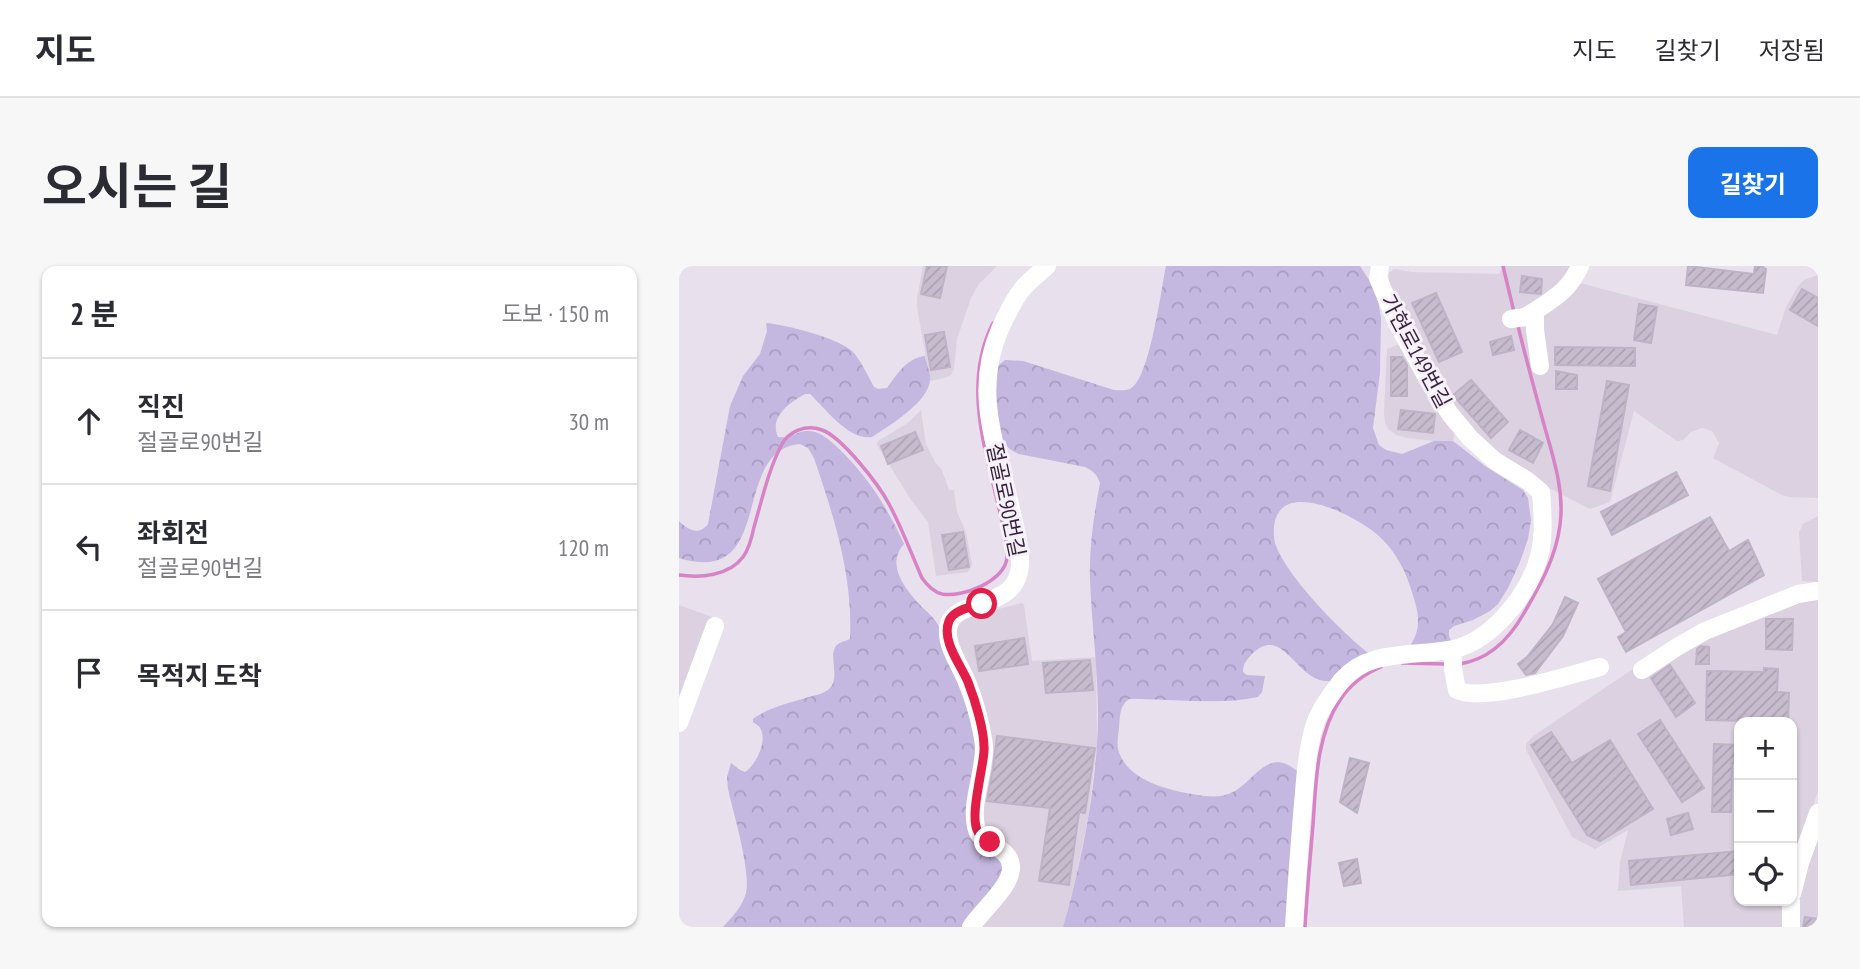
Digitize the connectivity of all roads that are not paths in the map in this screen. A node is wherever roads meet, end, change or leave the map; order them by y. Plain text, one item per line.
1 (1047, 266) edge
2 (1380, 266) edge
3 (1580, 266) edge
4 (1535, 311) junction
5 (1511, 319) dead end
6 (1540, 366) dead end
7 (1818, 591) edge
8 (715, 626) dead end
9 (1453, 649) junction
10 (1600, 667) dead end
11 (1642, 670) dead end
12 (679, 723) edge
13 (1818, 813) edge
14 (1797, 875) edge
15 (1791, 906) edge
16 (971, 927) edge
17 (1294, 927) edge
18 (1791, 927) edge

1 - 16 lane, 절골로90번길
2 - 9 lane, 가현로149번길
3 - 4 lane
4 - 5 lane
4 - 6 lane
7 - 11 lane
8 - 12 lane
9 - 10 lane
9 - 17 lane, 가현로149번길
13 - 14 lane
15 - 18 lane

